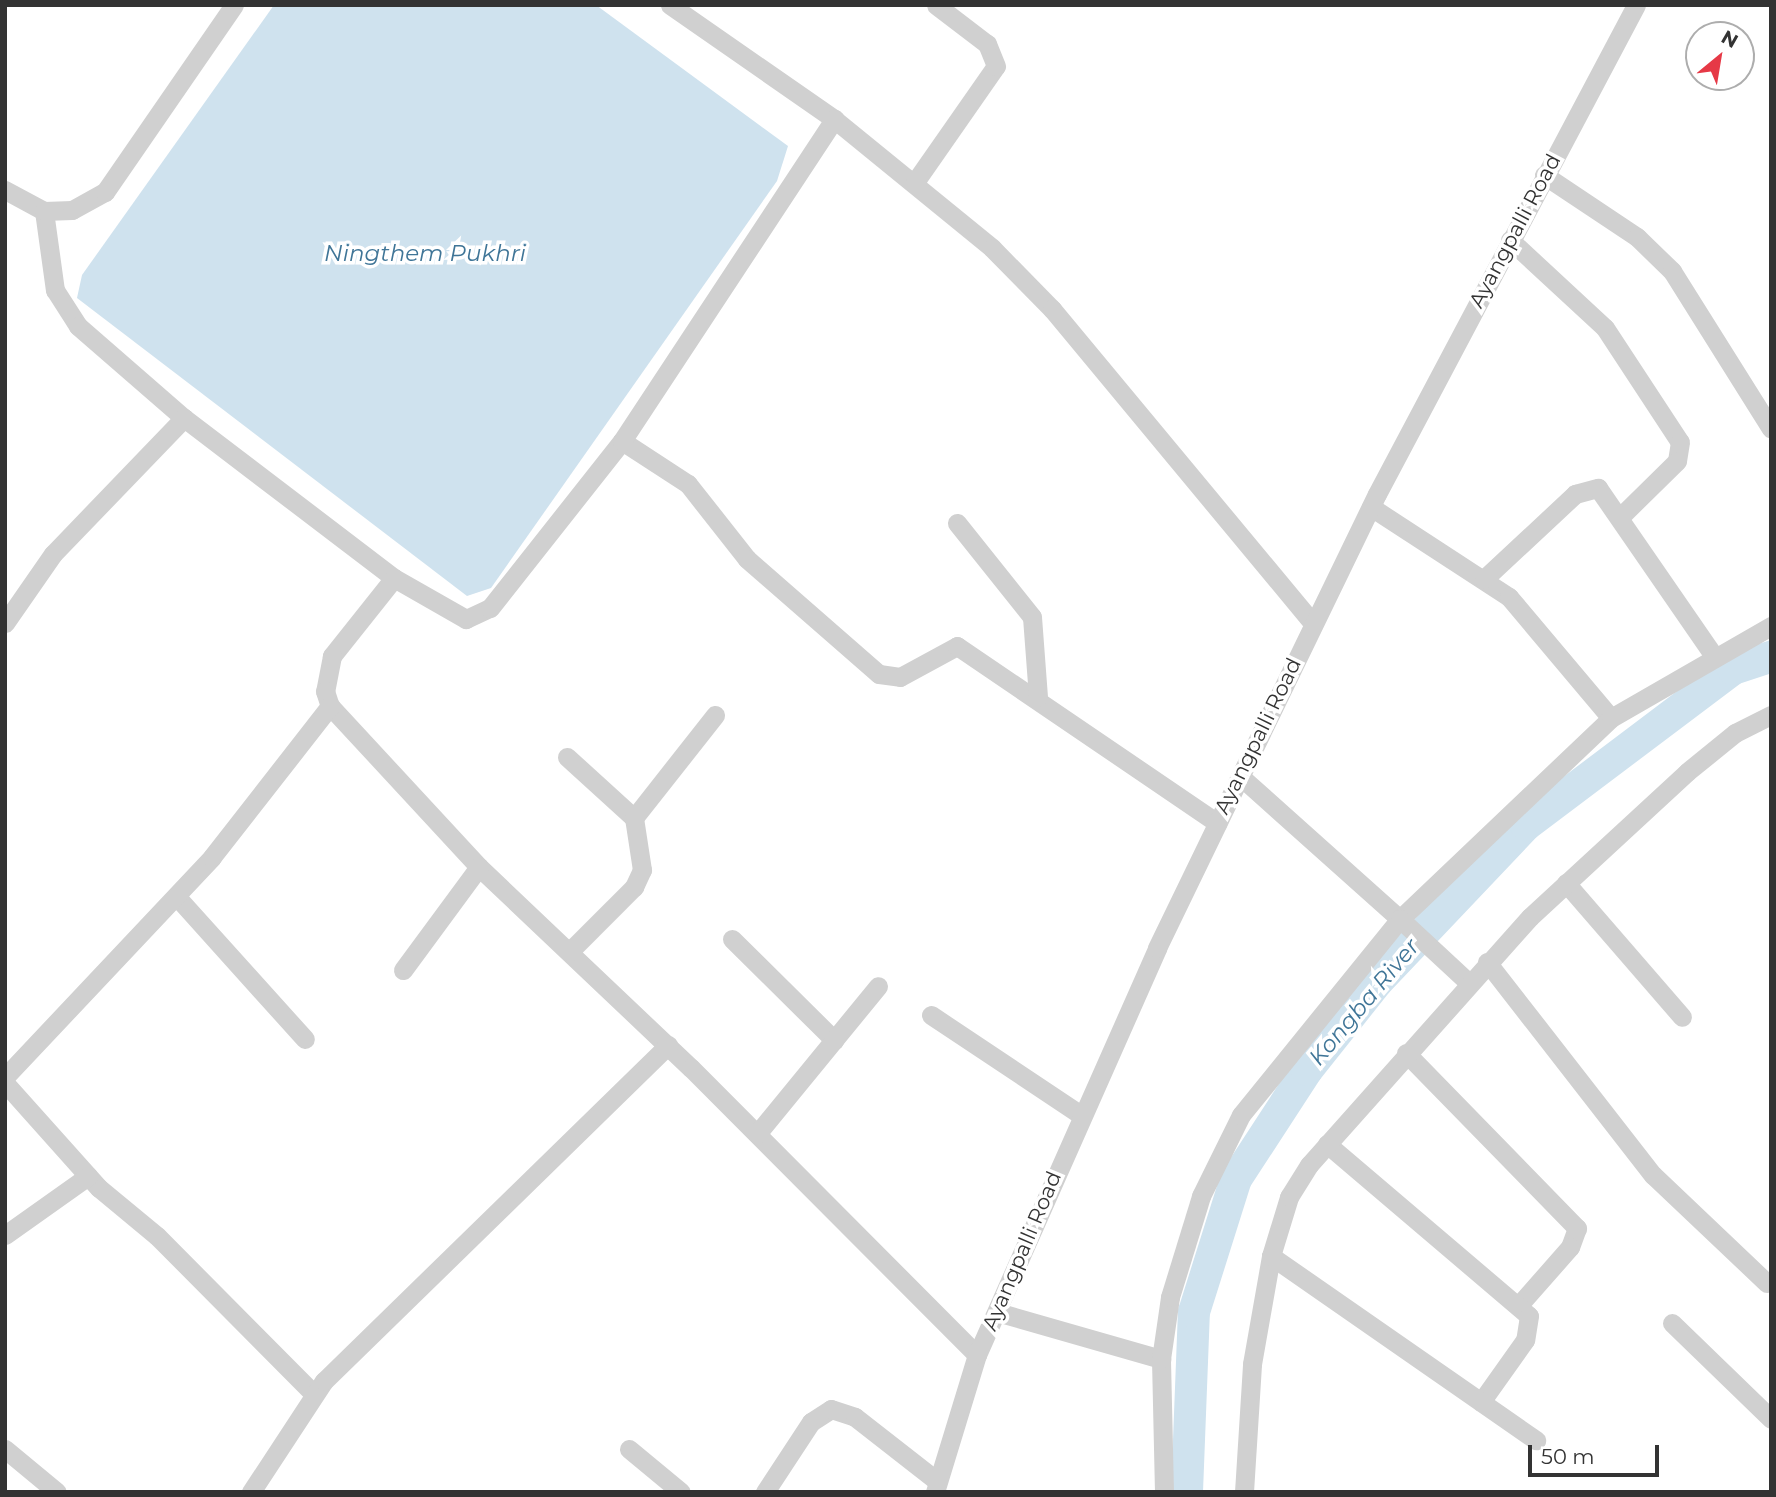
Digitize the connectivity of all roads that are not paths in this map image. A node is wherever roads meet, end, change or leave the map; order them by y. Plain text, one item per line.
1 (234, 5) edge
2 (670, 5) edge
3 (936, 5) edge
4 (1636, 5) edge
5 (834, 119) junction
6 (1544, 175) junction
7 (915, 182) junction
8 (5, 190) edge
9 (44, 211) junction
10 (1510, 240) junction
11 (184, 418) junction
12 (1771, 429) edge
13 (622, 441) junction
14 (1371, 507) junction
15 (1620, 516) junction
16 (957, 523) dead end
17 (394, 578) junction
18 (1484, 579) junction
19 (1312, 622) junction
20 (5, 623) edge
21 (1771, 626) edge
22 (1714, 656) junction
23 (1038, 697) junction
24 (330, 706) junction
25 (715, 715) dead end
26 (1771, 715) edge
27 (1611, 718) junction
28 (567, 757) dead end
29 (1241, 777) junction
30 (634, 818) junction
31 (1217, 823) junction
32 (479, 867) junction
33 (1566, 883) junction
34 (177, 897) junction
35 (1406, 924) junction
36 (732, 939) dead end
37 (570, 951) junction
38 (1487, 962) junction
39 (403, 970) dead end
40 (1462, 976) junction
41 (878, 986) dead end
42 (931, 1014) dead end
43 (1682, 1017) dead end
44 (305, 1039) dead end
45 (834, 1040) junction
46 (668, 1045) junction
47 (1406, 1053) junction
48 (5, 1077) edge
49 (5, 1083) edge
50 (1081, 1115) junction
51 (757, 1134) junction
52 (1327, 1144) junction
53 (88, 1176) junction
54 (5, 1235) edge
55 (1271, 1256) junction
56 (1767, 1283) dead end
57 (1520, 1304) junction
58 (997, 1312) junction
59 (1672, 1323) dead end
60 (977, 1355) junction
61 (1161, 1359) junction
62 (314, 1394) junction
63 (1481, 1402) junction
64 (1771, 1419) edge
65 (1535, 1440) dead end
66 (5, 1449) edge
67 (629, 1449) dead end
68 (936, 1486) edge
69 (57, 1492) edge
70 (251, 1492) edge
71 (681, 1492) edge
72 (765, 1492) edge
73 (1164, 1492) edge
74 (1244, 1492) edge

1 - 9 street
2 - 5 street
3 - 7 street
4 - 6 street, Ayangpalli Road
5 - 7 street
5 - 13 street
6 - 10 street, Ayangpalli Road
6 - 12 street
7 - 19 street
8 - 9 street
9 - 11 street
10 - 14 street, Ayangpalli Road
10 - 15 street
11 - 17 street
11 - 20 street
13 - 17 street
13 - 23 street
14 - 18 street
14 - 19 street, Ayangpalli Road
15 - 18 street
15 - 22 street
16 - 23 street
17 - 24 street
18 - 27 street
19 - 29 street, Ayangpalli Road
21 - 22 street
22 - 27 street
23 - 31 street
24 - 32 street
24 - 34 street
25 - 30 street
26 - 33 street
27 - 35 street
28 - 30 street
29 - 31 street, Ayangpalli Road
29 - 35 street
30 - 37 street
31 - 50 street, Ayangpalli Road
32 - 37 street
32 - 39 street
33 - 38 street
33 - 43 street
34 - 44 street
34 - 48 street
35 - 40 street
35 - 61 street
36 - 45 street
37 - 46 street
38 - 40 street
38 - 56 street
40 - 47 street
41 - 45 street
42 - 50 street
45 - 51 street
46 - 51 street
46 - 62 street
47 - 52 street
47 - 57 street
49 - 53 street
50 - 58 street, Ayangpalli Road
51 - 60 street
52 - 55 street
52 - 57 street
53 - 54 street
53 - 62 street
55 - 63 street
55 - 74 street
57 - 63 street
58 - 60 street, Ayangpalli Road
58 - 61 street
59 - 64 street
60 - 68 street, Ayangpalli Road
61 - 73 street
62 - 70 street
63 - 65 street
66 - 69 street
67 - 71 street
68 - 72 street

